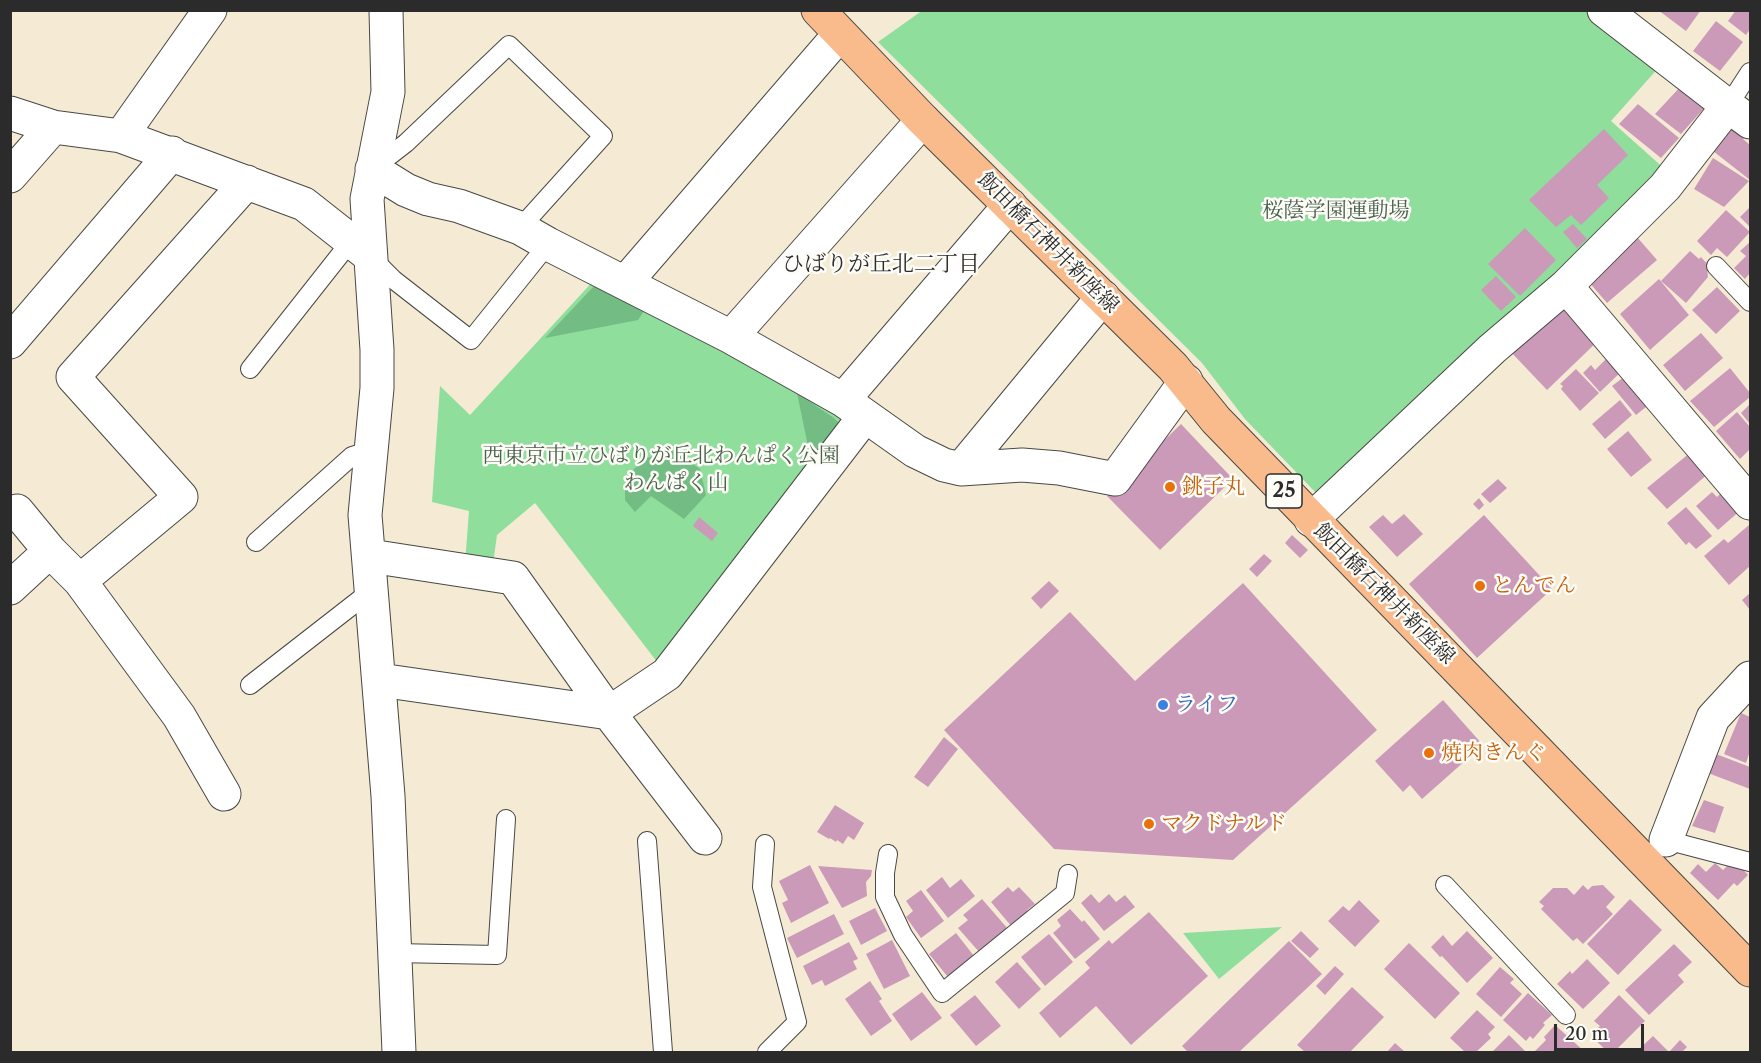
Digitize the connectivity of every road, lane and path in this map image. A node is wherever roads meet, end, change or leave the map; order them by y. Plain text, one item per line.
1 (210, 10) edge
2 (386, 10) edge
3 (818, 10) edge
4 (1604, 10) edge
5 (840, 34) junction
6 (1750, 72) edge
7 (10, 113) edge
8 (1739, 114) edge
9 (923, 120) junction
10 (53, 127) junction
11 (122, 136) junction
12 (172, 153) junction
13 (372, 170) junction
14 (10, 176) edge
15 (247, 182) junction
16 (1010, 205) junction
17 (520, 228) junction
18 (548, 244) junction
19 (361, 248) junction
20 (1716, 266) dead end
21 (625, 283) junction
22 (1566, 286) junction
23 (1103, 297) junction
24 (1750, 302) edge
25 (731, 337) junction
26 (10, 342) edge
27 (250, 369) dead end
28 (1186, 381) junction
29 (854, 408) junction
30 (371, 450) junction
31 (961, 469) junction
32 (1750, 503) edge
33 (17, 511) dead end
34 (1311, 520) junction
35 (256, 542) dead end
36 (50, 551) junction
37 (370, 556) junction
38 (80, 581) junction
39 (10, 588) edge
40 (372, 590) junction
41 (380, 680) junction
42 (250, 685) dead end
43 (1746, 689) edge
44 (609, 713) junction
45 (224, 794) dead end
46 (506, 819) dead end
47 (705, 838) dead end
48 (647, 841) dead end
49 (765, 844) dead end
50 (1652, 847) junction
51 (888, 854) dead end
52 (1750, 862) edge
53 (1068, 874) dead end
54 (1445, 885) dead end
55 (394, 952) junction
56 (1750, 970) edge
57 (1566, 1016) dead end
58 (399, 1053) edge
59 (663, 1053) edge
60 (767, 1053) edge

1 - 11 street
2 - 13 street
3 - 5 main road, 飯田橋石神井新座線 / 25
4 - 8 street
5 - 9 main road, 飯田橋石神井新座線 / 25
5 - 21 street
6 - 8 lane
7 - 10 street
8 - 22 street
9 - 16 main road, 飯田橋石神井新座線 / 25
9 - 25 street
10 - 11 street
10 - 14 street
11 - 12 street
12 - 15 street
12 - 26 street
13 - 17 street
13 - 17 lane
13 - 19 street
15 - 19 street
15 - 38 street
16 - 23 main road, 飯田橋石神井新座線 / 25
16 - 29 street
17 - 18 street
18 - 19 lane
18 - 21 street
19 - 27 lane
19 - 30 street
20 - 24 lane
21 - 25 street
22 - 32 street
22 - 34 street
23 - 28 main road, 飯田橋石神井新座線 / 25
23 - 31 street
25 - 29 street
28 - 31 street
28 - 34 main road, 飯田橋石神井新座線 / 25
29 - 31 street
29 - 44 street
30 - 35 lane
30 - 37 street
33 - 36 street
34 - 50 main road, 飯田橋石神井新座線 / 25
36 - 38 street
36 - 39 street
37 - 40 street
37 - 44 street
38 - 45 street
40 - 41 street
40 - 42 lane
41 - 44 street
41 - 55 street
43 - 50 street
44 - 47 street
46 - 55 lane
48 - 59 lane
49 - 60 lane
50 - 52 lane
50 - 56 main road, 飯田橋石神井新座線 / 25
51 - 53 lane
54 - 57 lane
55 - 58 street

